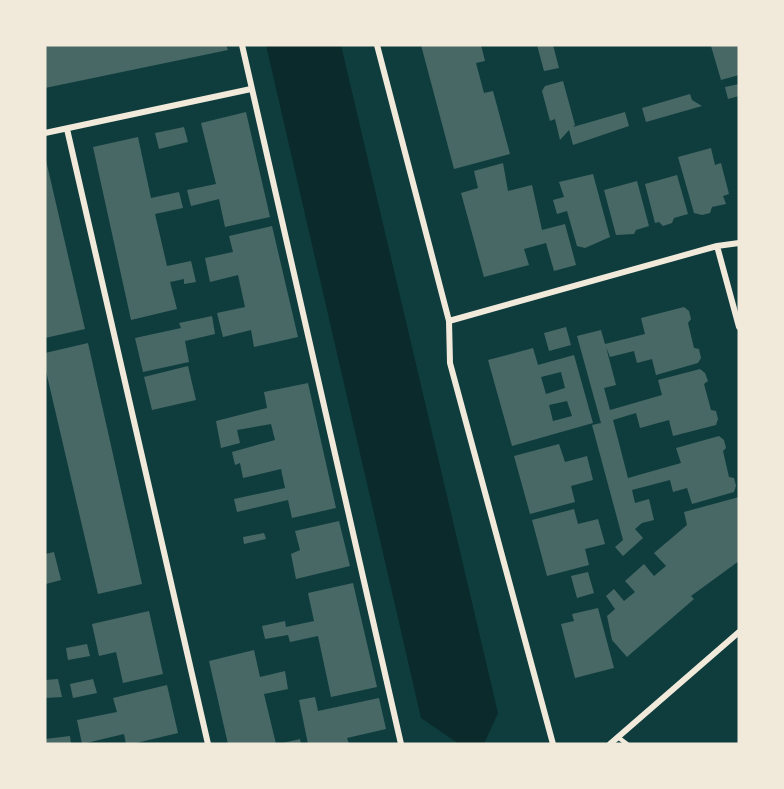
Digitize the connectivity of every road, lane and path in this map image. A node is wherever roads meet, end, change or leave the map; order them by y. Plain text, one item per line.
1 (242, 45) edge
2 (377, 45) edge
3 (251, 89) junction
4 (67, 129) junction
5 (45, 133) edge
6 (739, 243) edge
7 (717, 246) junction
8 (449, 321) junction
9 (739, 327) edge
10 (739, 632) edge
11 (619, 738) junction
12 (208, 744) edge
13 (401, 744) edge
14 (553, 744) edge
15 (610, 744) edge
16 (627, 744) edge

1 - 3 street
2 - 8 street
3 - 4 street
3 - 13 street
4 - 5 street
4 - 12 street
6 - 7 street
7 - 8 street
7 - 9 street
8 - 14 street
10 - 11 street
11 - 15 street
11 - 16 lane

